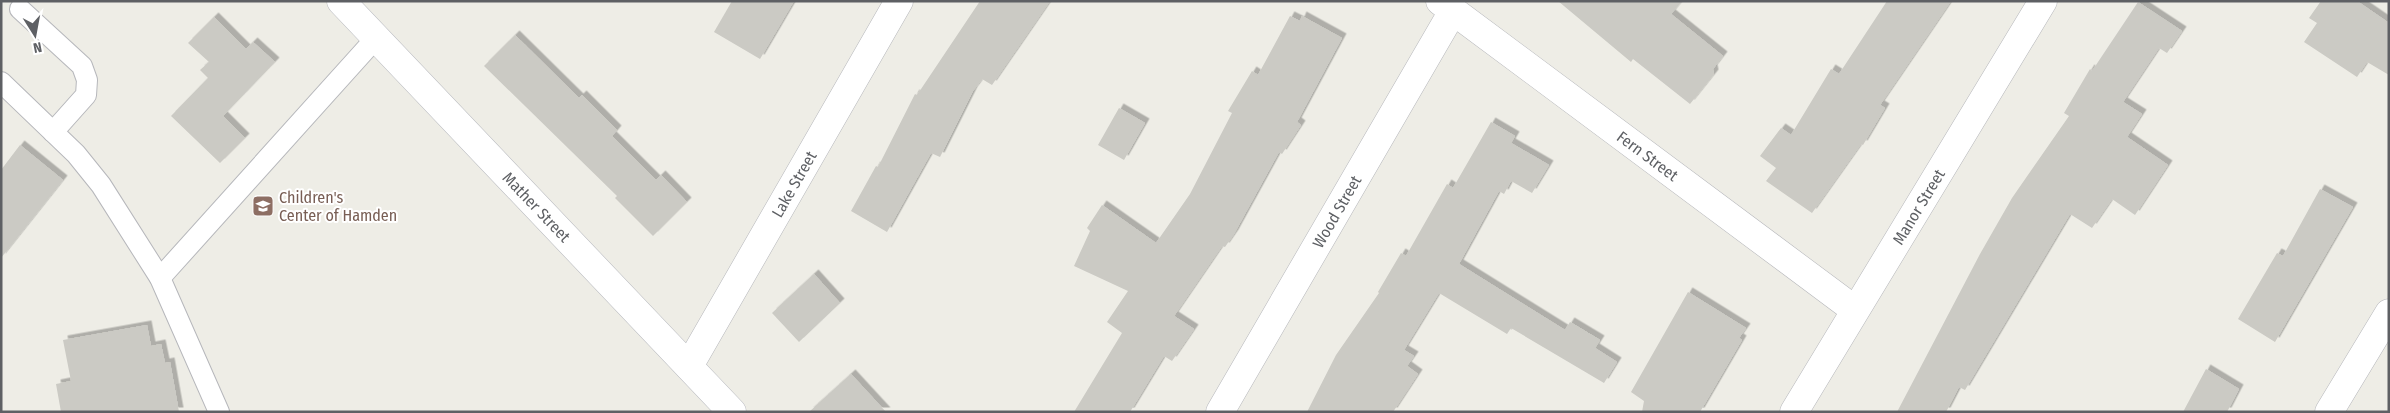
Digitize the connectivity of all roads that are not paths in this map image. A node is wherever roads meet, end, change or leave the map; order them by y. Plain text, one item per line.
1 (341, 1) edge
2 (899, 1) edge
3 (2043, 1) edge
4 (1446, 6) edge
5 (20, 9) dead end
6 (376, 38) junction
7 (1, 82) edge
8 (53, 132) junction
9 (160, 278) junction
10 (1855, 310) junction
11 (2389, 313) edge
12 (689, 366) junction
13 (219, 412) edge
14 (732, 412) edge
15 (1220, 412) edge
16 (1794, 412) edge
17 (2329, 412) edge

1 - 6 street, Mather Street
2 - 12 street, Lake Street
3 - 10 street, Manor Street
4 - 10 street, Fern Street
4 - 15 street, Wood Street
5 - 8 lane
6 - 9 lane
6 - 12 street, Mather Street
7 - 8 lane
8 - 9 lane
9 - 13 lane
10 - 16 street, Manor Street
11 - 17 street
12 - 14 street, Mather Street

